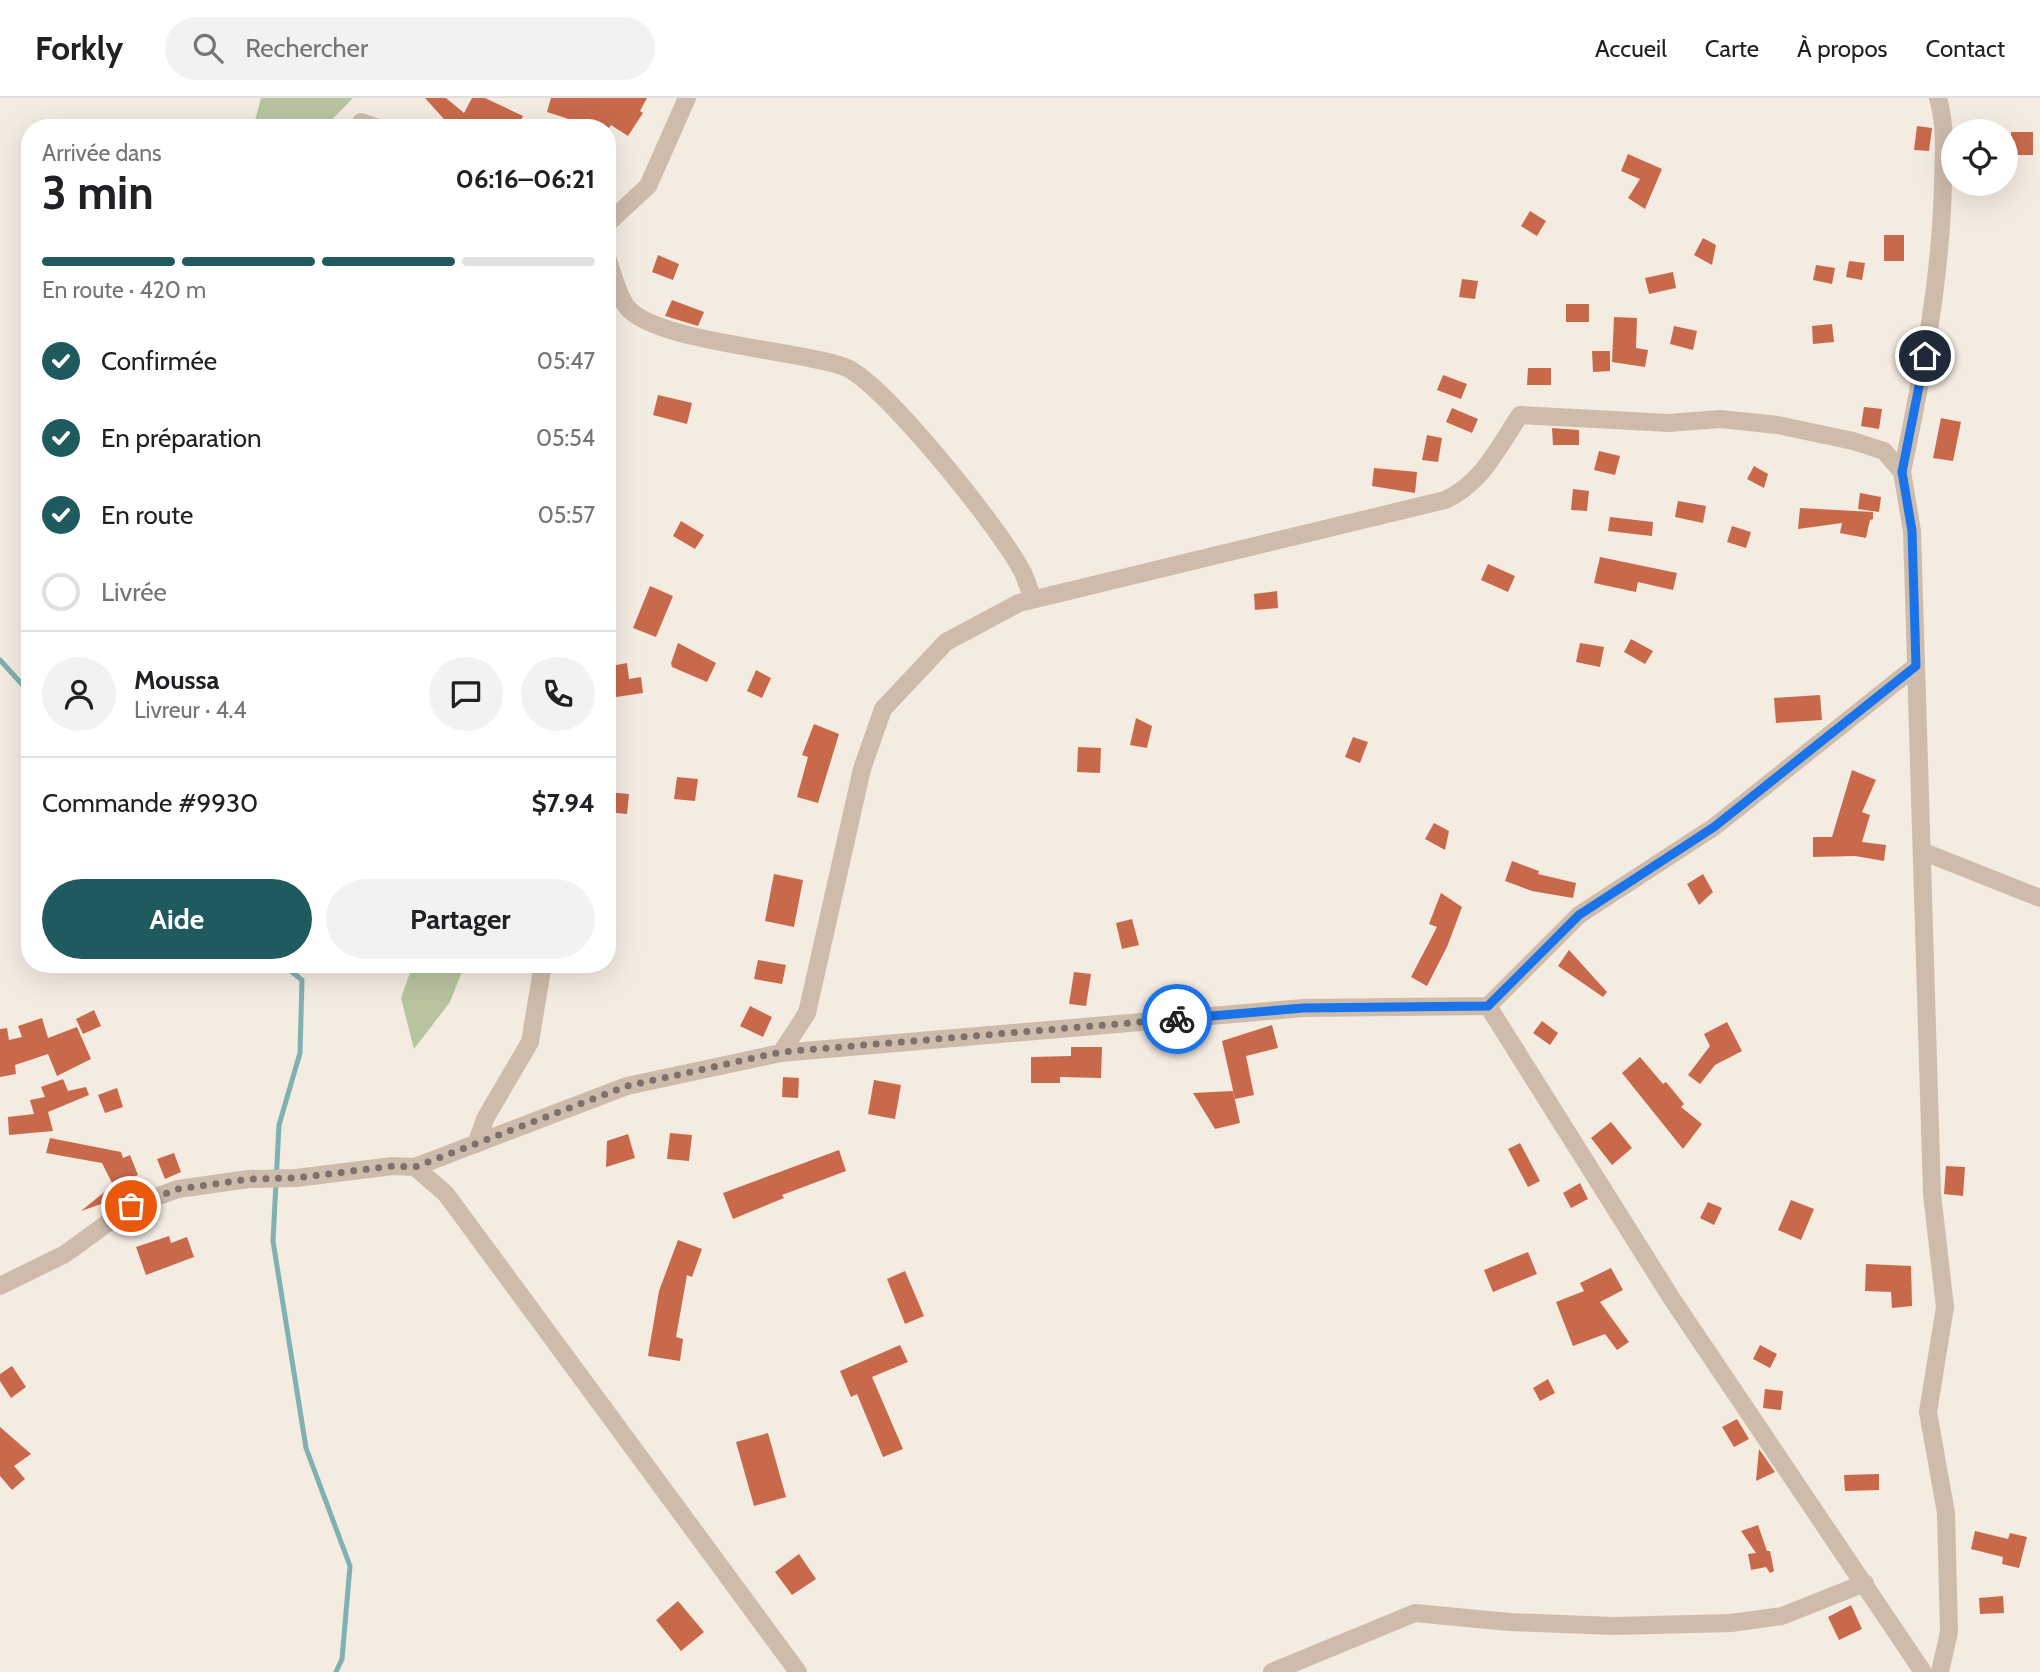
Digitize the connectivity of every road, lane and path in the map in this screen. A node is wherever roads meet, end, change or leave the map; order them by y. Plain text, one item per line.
1 (687, 98) edge
2 (1938, 98) edge
3 (616, 216) edge
4 (616, 280) edge
5 (1902, 472) junction
6 (1033, 599) junction
7 (1916, 666) junction
8 (1924, 852) junction
9 (2040, 898) edge
10 (542, 973) edge
11 (1488, 1006) junction
12 (781, 1052) junction
13 (476, 1144) junction
14 (415, 1167) junction
15 (0, 1286) edge
16 (1865, 1583) junction
17 (799, 1672) edge
18 (1272, 1672) edge
19 (1923, 1672) edge
20 (1940, 1672) edge

1 - 3 street
2 - 5 street
4 - 6 street
5 - 6 street
5 - 7 street
6 - 12 street
7 - 8 street
7 - 11 street
8 - 9 street
8 - 20 street
10 - 13 street
11 - 12 street
11 - 16 street
12 - 13 street
13 - 14 street
14 - 15 street
14 - 17 street
16 - 18 street
16 - 19 street

